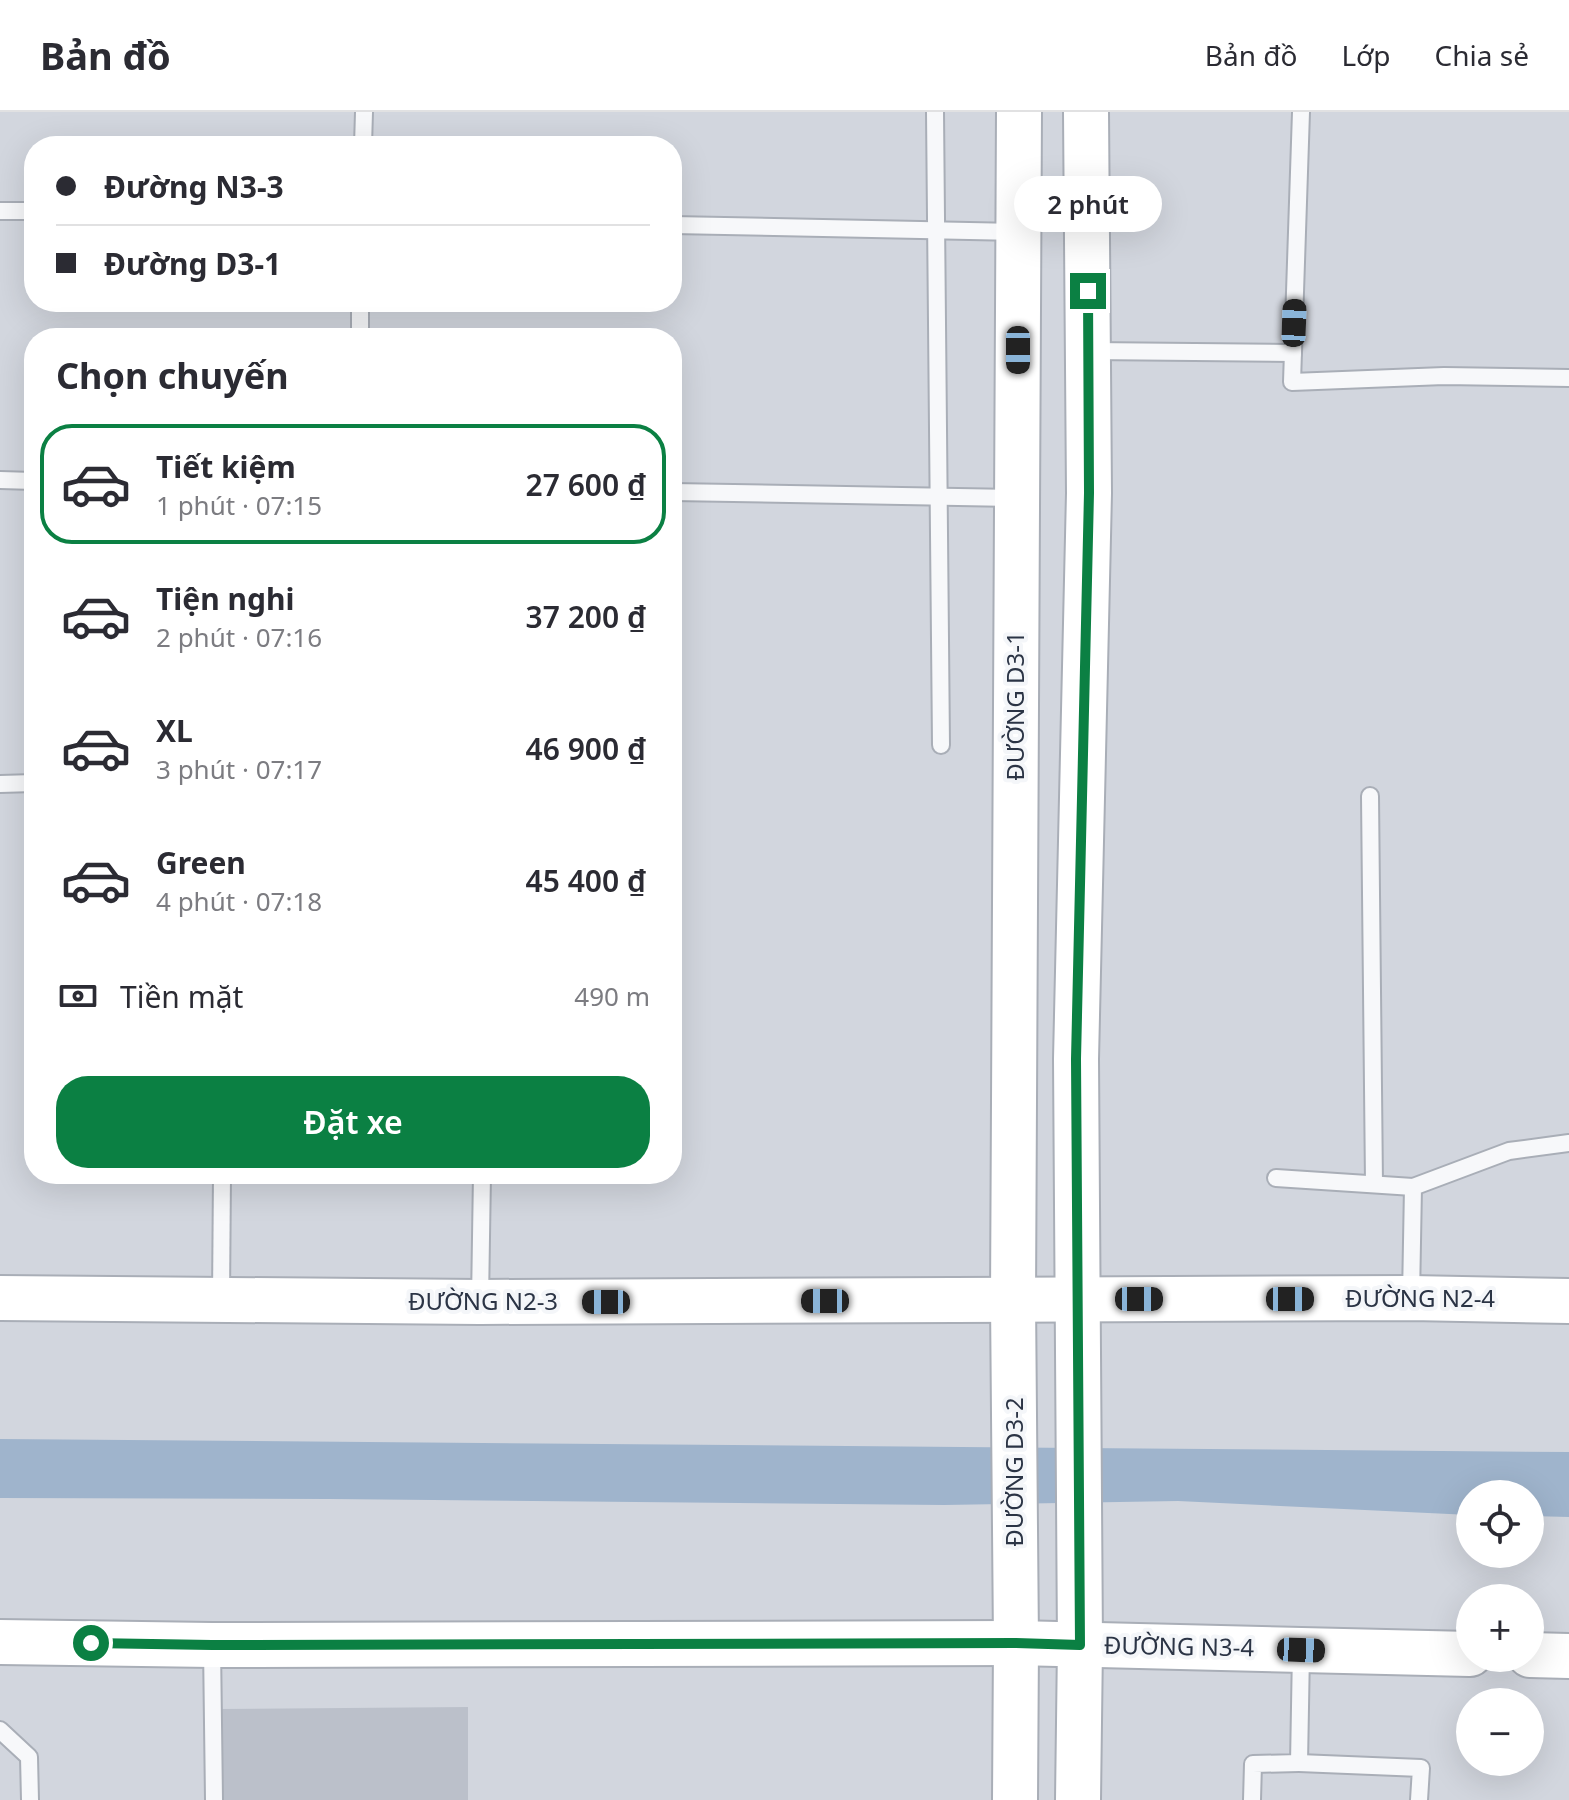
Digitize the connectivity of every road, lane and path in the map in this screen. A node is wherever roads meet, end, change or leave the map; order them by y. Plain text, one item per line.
1 (364, 112) edge
2 (935, 112) edge
3 (1019, 112) edge
4 (1086, 112) edge
5 (1301, 112) edge
6 (363, 136) edge
7 (0, 211) edge
8 (24, 211) edge
9 (682, 225) edge
10 (937, 230) junction
11 (1018, 232) junction
12 (1088, 351) junction
13 (1293, 353) junction
14 (1569, 378) edge
15 (0, 480) edge
16 (24, 481) edge
17 (682, 492) edge
18 (939, 496) junction
19 (1017, 498) junction
20 (941, 745) dead end
21 (24, 783) edge
22 (0, 784) edge
23 (1370, 796) dead end
24 (1569, 1143) edge
25 (1276, 1178) dead end
26 (222, 1184) edge
27 (482, 1184) edge
28 (1374, 1184) junction
29 (1413, 1187) junction
30 (0, 1298) edge
31 (1411, 1298) junction
32 (1079, 1299) junction
33 (221, 1300) junction
34 (1013, 1300) junction
35 (1569, 1301) edge
36 (480, 1302) junction
37 (0, 1642) edge
38 (1016, 1643) junction
39 (212, 1645) junction
40 (1080, 1645) junction
41 (1301, 1650) junction
42 (1456, 1654) edge
43 (1544, 1655) edge
44 (1569, 1656) edge
45 (0, 1730) edge
46 (1299, 1763) junction
47 (30, 1800) edge
48 (214, 1800) edge
49 (1015, 1800) edge
50 (1078, 1800) edge
51 (1252, 1800) edge
52 (1419, 1800) edge

1 - 6 lane
2 - 10 lane
3 - 11 street, ĐƯỜNG D3-1
4 - 12 street
5 - 13 lane
7 - 8 lane
9 - 10 lane
10 - 11 lane
10 - 18 lane
11 - 19 street, ĐƯỜNG D3-1
12 - 13 lane
12 - 32 street
13 - 14 lane
15 - 16 lane
17 - 18 lane
18 - 19 lane
18 - 20 lane
19 - 34 street, ĐƯỜNG D3-1
21 - 22 lane
23 - 28 lane
24 - 29 lane
25 - 28 lane
26 - 33 lane
27 - 36 lane
28 - 29 lane
29 - 31 lane
30 - 33 street, ĐƯỜNG N2-3
31 - 32 street, ĐƯỜNG N2-4
31 - 35 street, ĐƯỜNG N2-4
32 - 34 street, ĐƯỜNG N2-4
32 - 40 street
33 - 36 street, ĐƯỜNG N2-3
34 - 36 street, ĐƯỜNG N2-3
34 - 38 street, ĐƯỜNG D3-2
37 - 39 street, ĐƯỜNG N3-4
38 - 39 street, ĐƯỜNG N3-4
38 - 40 street, ĐƯỜNG N3-4
38 - 49 street, ĐƯỜNG D3-2
39 - 48 lane
40 - 41 street, ĐƯỜNG N3-4
40 - 50 street
41 - 42 street, ĐƯỜNG N3-4
41 - 46 lane
43 - 44 street
45 - 47 lane
46 - 51 lane
46 - 52 lane

